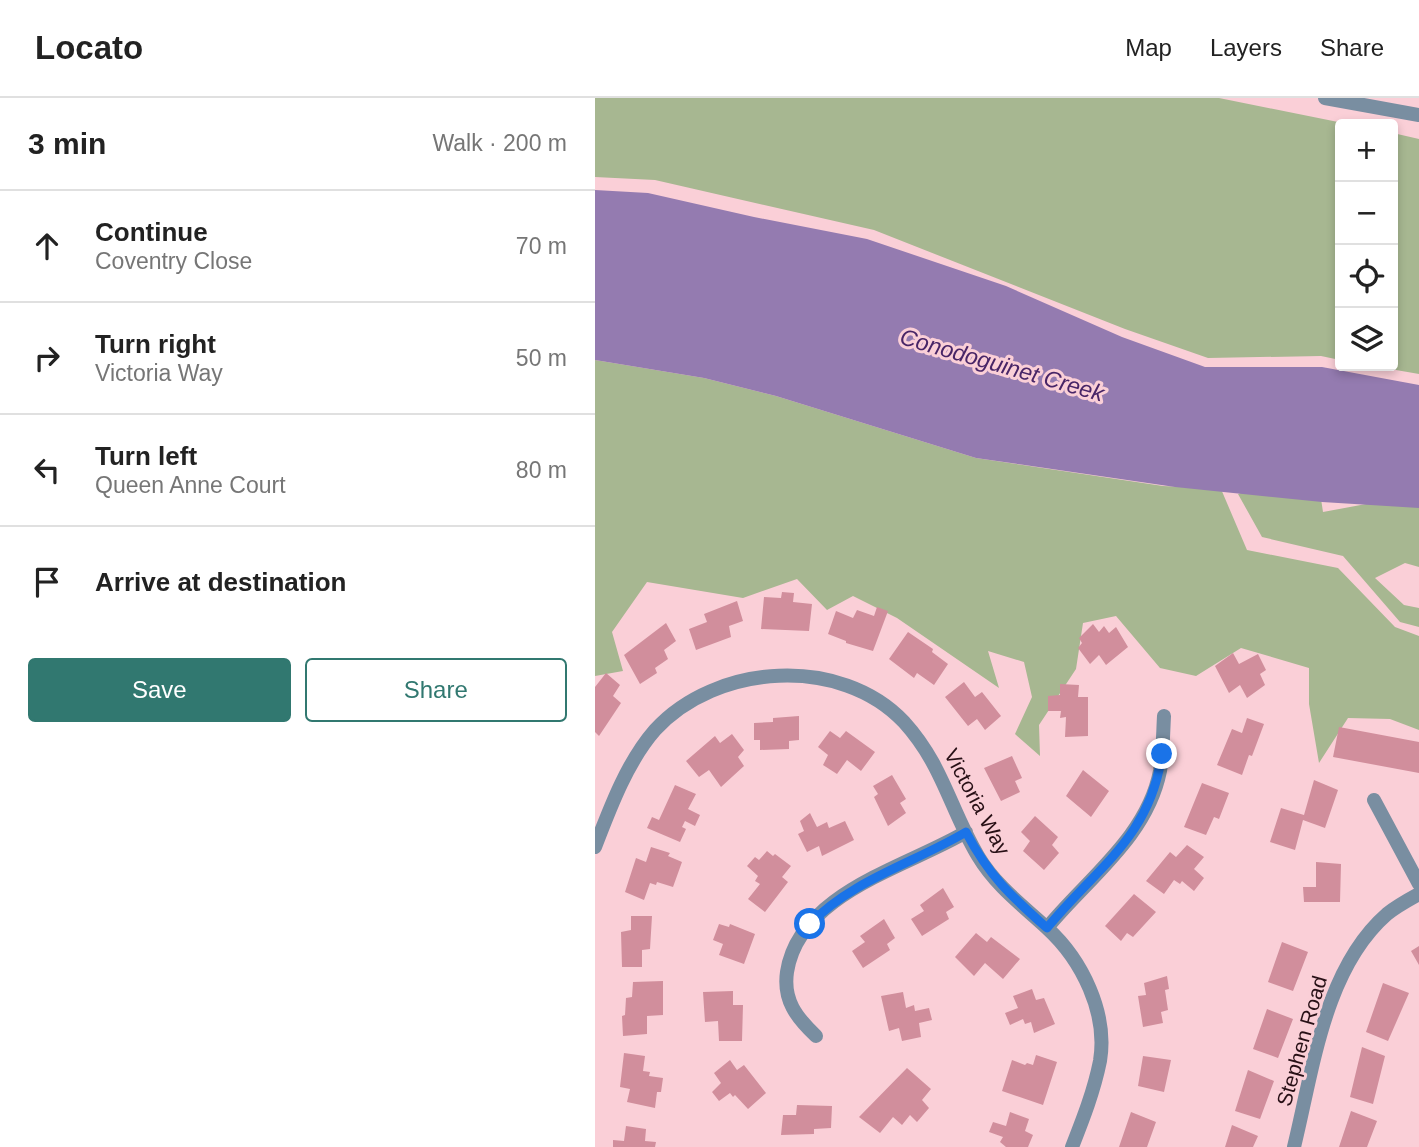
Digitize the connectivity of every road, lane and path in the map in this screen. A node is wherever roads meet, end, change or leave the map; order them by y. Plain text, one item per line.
1 (1325, 98) edge
2 (1419, 115) edge
3 (1164, 716) dead end
4 (1374, 800) dead end
5 (966, 832) junction
6 (595, 847) edge
7 (1419, 884) edge
8 (1419, 894) edge
9 (1047, 928) junction
10 (816, 1035) dead end
11 (1072, 1147) edge
12 (1294, 1147) edge

1 - 2 street
3 - 9 street
4 - 7 street
5 - 6 street, Victoria Way
5 - 9 street, Victoria Way
5 - 10 street
8 - 12 street, Stephen Road
9 - 11 street, Victoria Way

